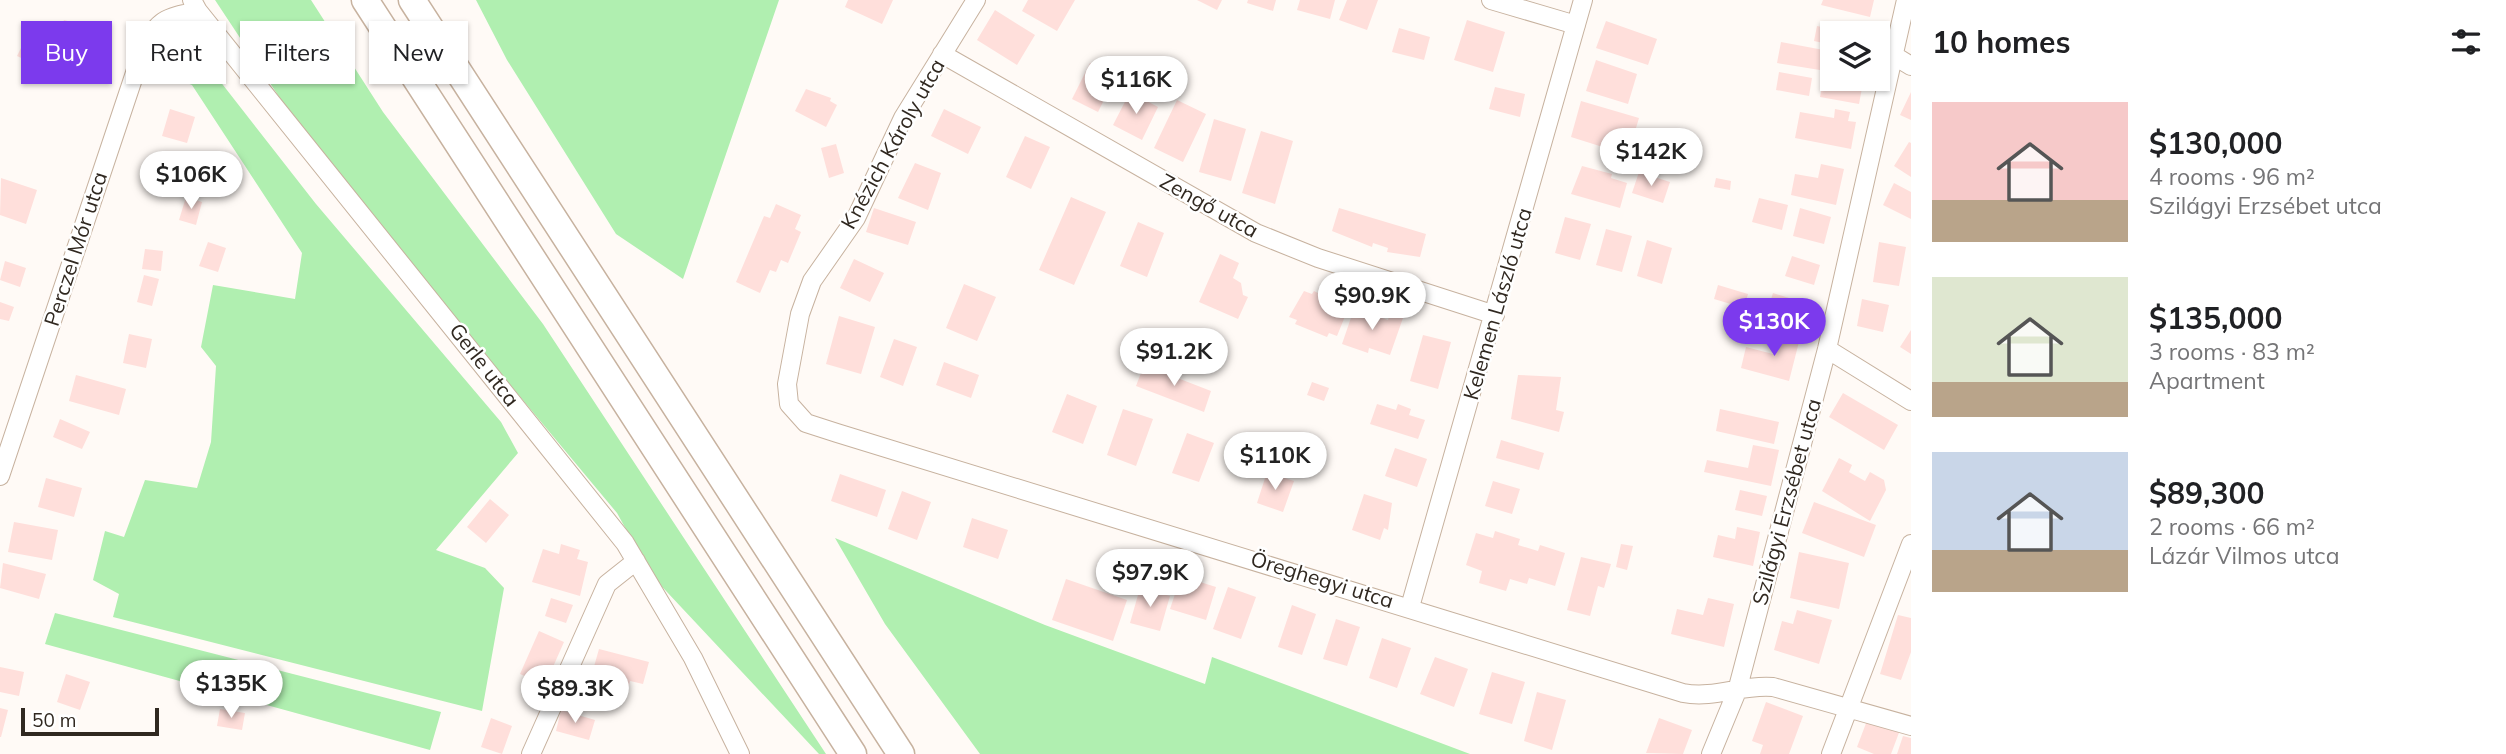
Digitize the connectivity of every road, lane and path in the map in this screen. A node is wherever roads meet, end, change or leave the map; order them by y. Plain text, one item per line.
1 (365, 0) edge
2 (412, 0) edge
3 (976, 0) edge
4 (1491, 0) edge
5 (1583, 0) edge
6 (1906, 0) edge
7 (195, 6) edge
8 (1576, 25) junction
9 (942, 54) junction
10 (1893, 55) junction
11 (1911, 66) edge
12 (1496, 315) junction
13 (1827, 349) junction
14 (1911, 401) edge
15 (792, 410) joint
16 (0, 476) edge
17 (1911, 544) edge
18 (636, 561) junction
19 (1410, 607) junction
20 (1737, 691) junction
21 (1849, 707) junction
22 (1911, 726) edge
23 (531, 754) edge
24 (740, 754) edge
25 (853, 754) edge
26 (901, 754) edge
27 (1711, 754) edge
28 (1831, 754) edge

1 - 25 highway
2 - 26 highway
3 - 9 street, Knézich Károly utca
4 - 8 street
5 - 8 street, Kelemen László utca
6 - 10 street, Szilágyi Erzsébet utca
7 - 16 street, Perczel Mór utca
7 - 18 street, Gerle utca
8 - 12 street, Kelemen László utca
9 - 12 street, Zengő utca
9 - 15 street, Knézich Károly utca
10 - 11 street
10 - 13 street, Szilágyi Erzsébet utca
12 - 19 street, Kelemen László utca
13 - 14 street
13 - 20 street, Szilágyi Erzsébet utca
15 - 19 street, Öreghegyi utca
17 - 21 street
18 - 23 street
18 - 24 street, Gerle utca
19 - 20 street, Öreghegyi utca
20 - 21 street, Öreghegyi utca
20 - 27 street, Szilágyi Erzsébet utca
21 - 22 street, Öreghegyi utca
21 - 28 street

